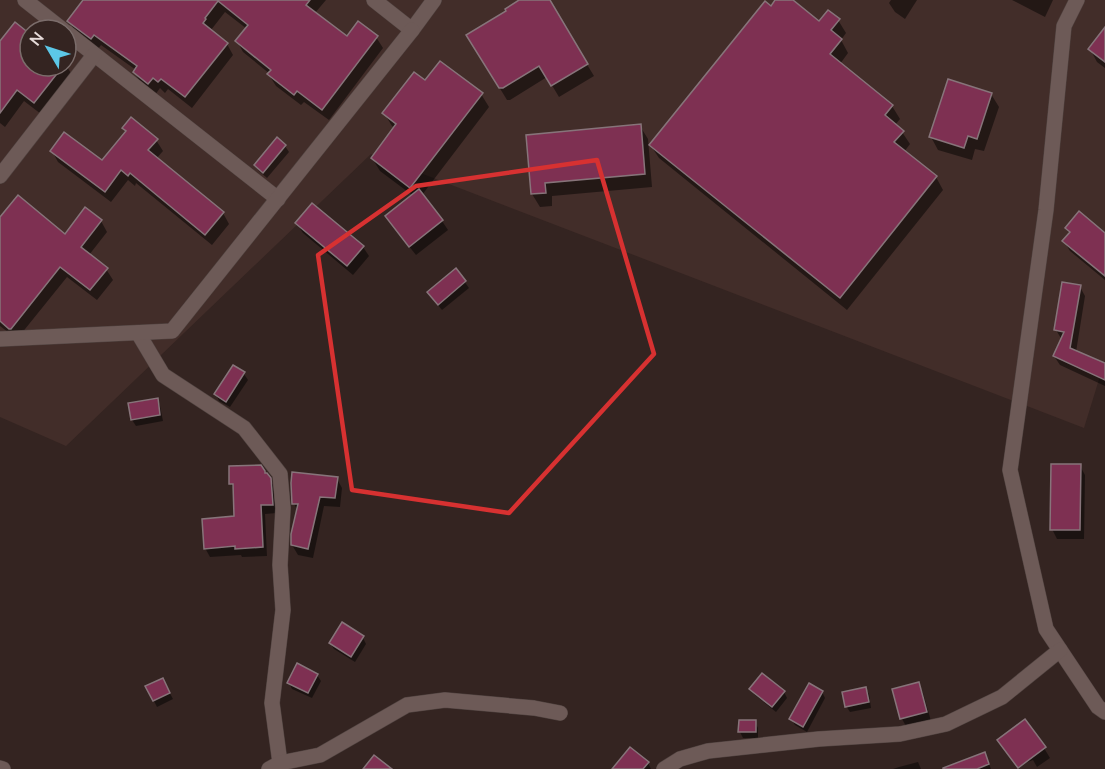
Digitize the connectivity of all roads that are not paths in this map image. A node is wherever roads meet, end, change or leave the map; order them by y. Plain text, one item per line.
1 (25, 0) edge
2 (374, 0) edge
3 (434, 0) edge
4 (1077, 0) edge
5 (48, 18) edge
6 (412, 30) junction
7 (78, 42) edge
8 (94, 55) junction
9 (0, 176) edge
10 (278, 199) junction
11 (138, 333) junction
12 (0, 339) edge
13 (1060, 650) junction
14 (1105, 712) edge
15 (560, 714) dead end
16 (321, 762) edge
17 (274, 766) edge
18 (664, 769) edge

1 - 5 street
2 - 6 street
3 - 6 street
4 - 13 street
6 - 10 street
7 - 8 street
8 - 9 street
8 - 10 street
10 - 11 street
11 - 12 street
11 - 17 street
13 - 14 street
13 - 18 street
15 - 16 street
16 - 17 street

